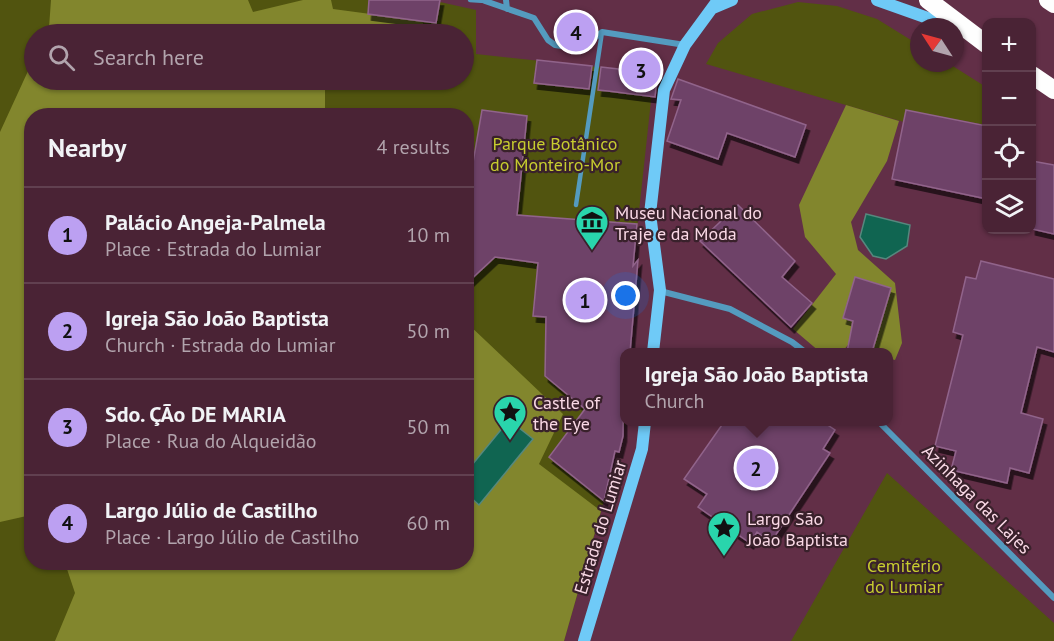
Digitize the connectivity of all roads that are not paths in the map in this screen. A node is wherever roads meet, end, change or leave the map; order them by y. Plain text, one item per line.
1 (470, 0) edge
2 (506, 0) edge
3 (732, 0) edge
4 (877, 0) edge
5 (928, 0) edge
6 (1048, 0) edge
7 (485, 2) joint
8 (716, 4) edge
9 (1054, 4) edge
10 (507, 9) junction
11 (928, 18) edge
12 (947, 18) edge
13 (602, 32) junction
14 (964, 32) edge
15 (982, 41) edge
16 (685, 45) junction
17 (1036, 78) edge
18 (1054, 90) edge
19 (576, 205) dead end
20 (660, 290) junction
21 (653, 348) edge
22 (800, 348) edge
23 (645, 426) edge
24 (883, 426) edge
25 (1054, 598) edge
26 (584, 641) edge

1 - 7 lane
2 - 10 street
3 - 8 street
4 - 11 street
5 - 12 highway
6 - 9 highway
7 - 10 street
8 - 16 street
10 - 13 street
13 - 16 street
13 - 19 lane
14 - 15 highway
16 - 20 street
17 - 18 highway
20 - 21 street
20 - 22 street
23 - 26 street, Estrada do Lumiar
24 - 25 street, Azinhaga das Lajes

